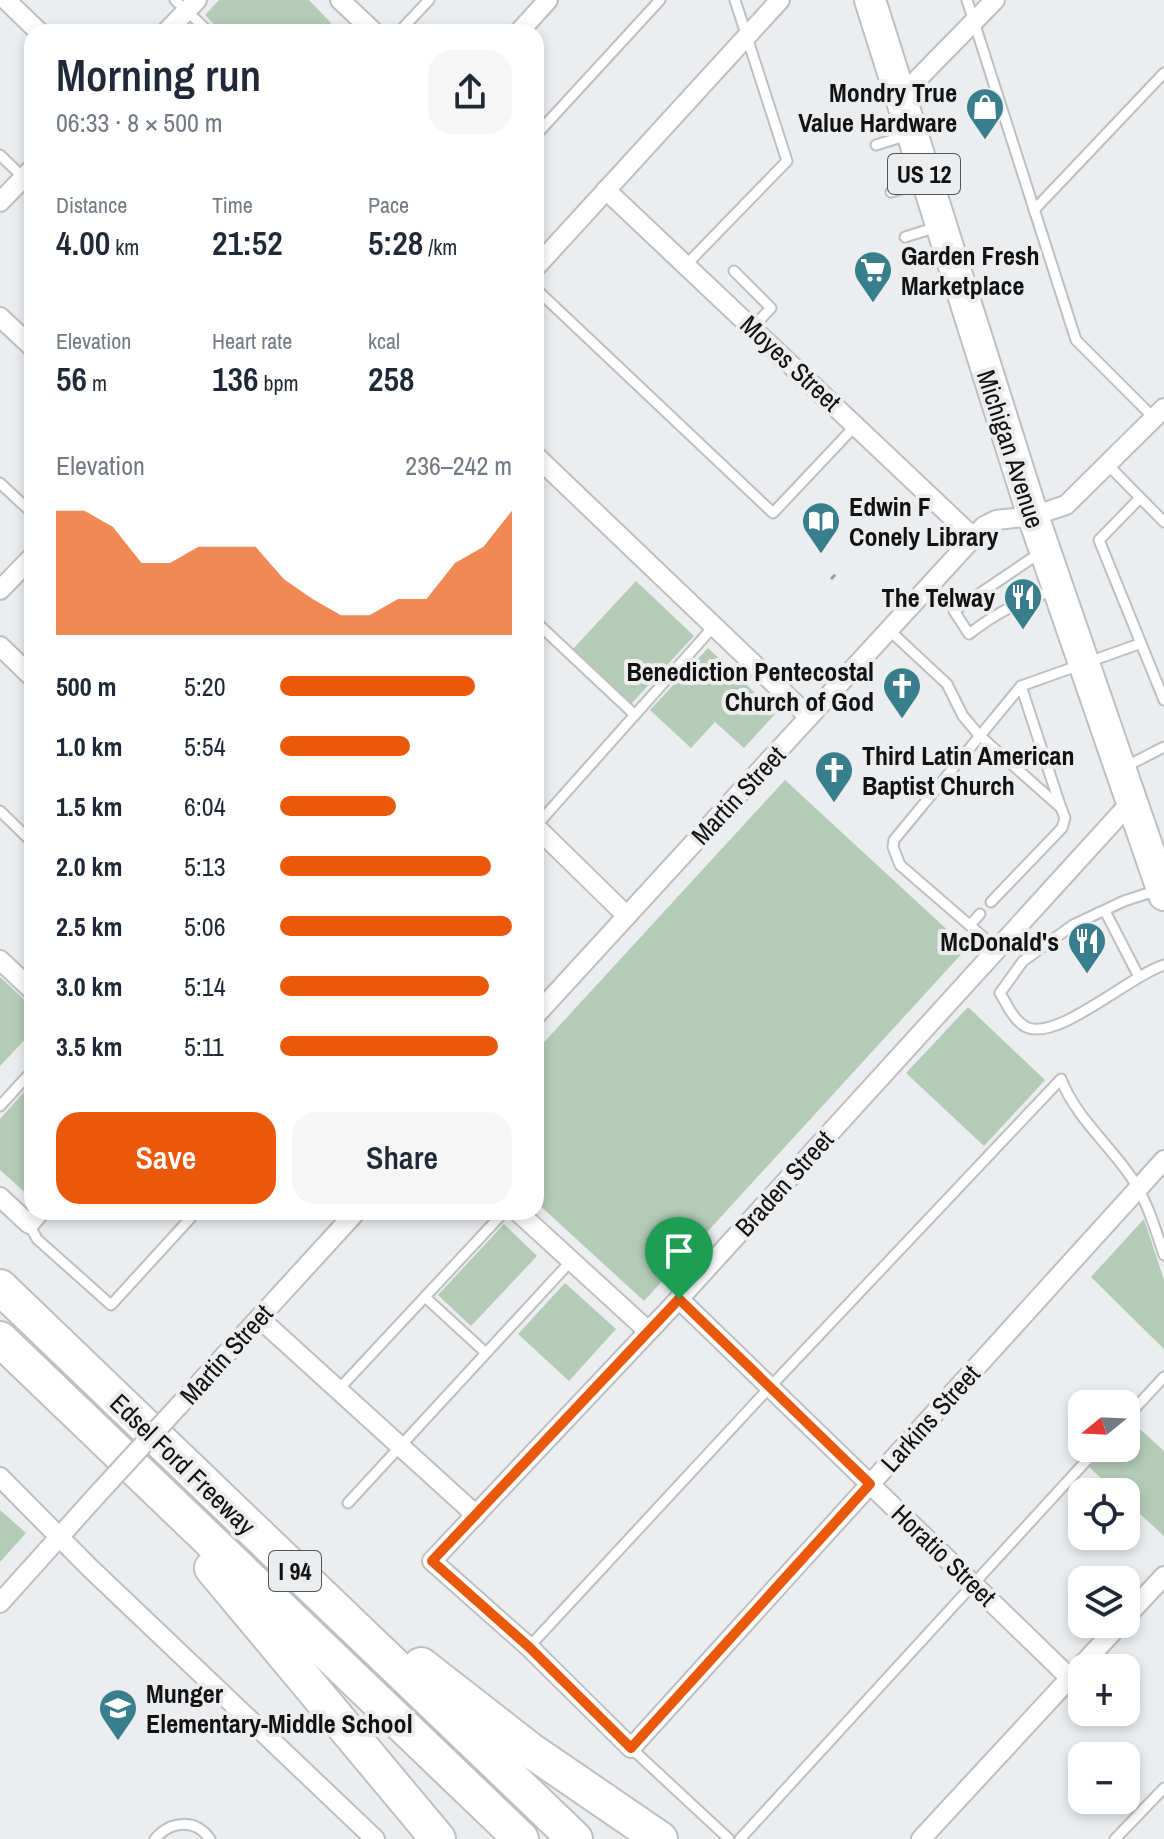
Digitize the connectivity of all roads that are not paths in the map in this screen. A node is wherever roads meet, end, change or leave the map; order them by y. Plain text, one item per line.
1 (6, 0) edge
2 (340, 0) edge
3 (429, 0) edge
4 (548, 0) edge
5 (660, 0) edge
6 (735, 0) edge
7 (780, 0) edge
8 (870, 0) edge
9 (967, 0) edge
10 (995, 0) edge
11 (186, 4) edge
12 (974, 22) junction
13 (31, 24) edge
14 (172, 24) edge
15 (202, 24) edge
16 (366, 24) edge
17 (406, 24) edge
18 (526, 24) edge
19 (746, 37) junction
20 (1164, 73) edge
21 (900, 97) junction
22 (544, 126) edge
23 (912, 134) junction
24 (876, 145) dead end
25 (0, 155) edge
26 (24, 173) edge
27 (24, 181) edge
28 (926, 182) junction
29 (606, 190) junction
30 (891, 192) dead end
31 (0, 202) edge
32 (1034, 210) junction
33 (940, 226) junction
34 (905, 237) dead end
35 (544, 258) edge
36 (686, 265) junction
37 (734, 271) dead end
38 (544, 297) edge
39 (0, 317) edge
40 (752, 328) junction
41 (24, 340) edge
42 (1159, 413) edge
43 (856, 425) junction
44 (544, 464) edge
45 (1108, 465) junction
46 (0, 483) edge
47 (1140, 498) junction
48 (24, 506) edge
49 (1033, 516) junction
50 (1164, 522) edge
51 (974, 538) junction
52 (1044, 550) junction
53 (24, 565) edge
54 (0, 590) edge
55 (1058, 590) junction
56 (714, 626) junction
57 (544, 630) edge
58 (889, 630) junction
59 (1139, 644) junction
60 (0, 646) edge
61 (1084, 664) junction
62 (24, 669) edge
63 (1021, 686) junction
64 (1164, 700) edge
65 (635, 715) junction
66 (809, 717) junction
67 (979, 735) junction
68 (1164, 747) edge
69 (1120, 769) junction
70 (1131, 802) junction
71 (1061, 808) junction
72 (0, 811) edge
73 (544, 817) edge
74 (24, 834) edge
75 (544, 834) edge
76 (1163, 892) edge
77 (991, 902) dead end
78 (1105, 911) junction
79 (980, 914) dead end
80 (627, 916) junction
81 (970, 925) junction
82 (997, 949) junction
83 (0, 960) edge
84 (1164, 965) edge
85 (1139, 977) junction
86 (24, 982) edge
87 (544, 1006) edge
88 (24, 1080) edge
89 (0, 1106) edge
90 (1164, 1160) edge
91 (1138, 1188) junction
92 (0, 1197) edge
93 (24, 1212) edge
94 (34, 1220) edge
95 (189, 1220) edge
96 (349, 1220) edge
97 (497, 1220) edge
98 (527, 1220) edge
99 (1164, 1255) edge
100 (571, 1261) junction
101 (0, 1287) edge
102 (425, 1297) junction
103 (679, 1299) junction
104 (259, 1318) junction
105 (647, 1330) junction
106 (0, 1339) edge
107 (486, 1353) junction
108 (1164, 1377) edge
109 (770, 1387) junction
110 (339, 1389) junction
111 (1140, 1403) edge
112 (400, 1445) junction
113 (1085, 1462) edge
114 (0, 1477) edge
115 (199, 1480) junction
116 (150, 1484) junction
117 (870, 1484) junction
118 (348, 1503) dead end
119 (476, 1515) junction
120 (59, 1536) junction
121 (1164, 1576) edge
122 (973, 1582) junction
123 (1140, 1602) edge
124 (0, 1603) edge
125 (1107, 1638) edge
126 (529, 1647) junction
127 (1092, 1654) edge
128 (1068, 1676) edge
129 (1068, 1680) edge
130 (631, 1748) junction
131 (1164, 1788) edge
132 (365, 1836) edge
133 (155, 1839) edge
134 (210, 1839) edge
135 (438, 1839) edge
136 (521, 1839) edge
137 (575, 1839) edge
138 (660, 1839) edge
139 (729, 1839) edge
140 (740, 1839) edge
141 (921, 1839) edge
142 (1115, 1839) edge

1 - 13 street
2 - 16 street
3 - 17 lane
4 - 18 street
5 - 22 lane
6 - 19 lane
7 - 19 street
8 - 21 main road, Michigan Avenue / US 12
9 - 12 lane
10 - 12 street
11 - 14 street
11 - 15 lane
12 - 21 street
12 - 32 lane
19 - 29 street
19 - 36 lane
20 - 32 lane
21 - 23 main road, Michigan Avenue / US 12
23 - 24 lane
23 - 28 main road, Michigan Avenue / US 12
25 - 26 lane
27 - 31 street
28 - 30 lane
28 - 33 main road, Michigan Avenue / US 12
29 - 35 street
29 - 36 street, Moyes Street
32 - 42 lane
33 - 34 lane
33 - 49 main road, Michigan Avenue / US 12
36 - 40 street, Moyes Street
37 - 40 lane
38 - 43 lane
39 - 41 street
40 - 43 street, Moyes Street
42 - 45 street, Martin Street
43 - 51 street, Moyes Street
44 - 56 street
45 - 47 lane
45 - 49 street, Martin Street
46 - 48 lane
47 - 50 lane
47 - 59 lane
49 - 51 street, Martin Street
49 - 52 main road, Michigan Avenue / US 12
51 - 58 street, Martin Street
52 - 55 main road, Michigan Avenue / US 12
52 - 55 lane
53 - 54 street
55 - 61 main road, Michigan Avenue / US 12
56 - 65 lane
56 - 66 street
57 - 65 lane
58 - 66 street, Martin Street
58 - 67 lane
59 - 61 lane
59 - 64 lane
60 - 62 street
61 - 63 lane
61 - 69 main road, Michigan Avenue / US 12
63 - 67 lane
63 - 71 lane
65 - 73 lane
66 - 80 street, Martin Street
67 - 71 lane
67 - 81 lane
68 - 69 lane
69 - 70 main road, Michigan Avenue / US 12
70 - 76 main road, Michigan Avenue / US 12
70 - 82 street, Braden Street
71 - 77 lane
72 - 74 lane
75 - 80 street
76 - 78 lane
78 - 85 lane
78 - 85 lane
79 - 81 lane
80 - 87 street, Martin Street
81 - 82 lane
82 - 103 street, Braden Street
83 - 86 street
84 - 85 lane
88 - 89 lane
90 - 91 street, Larkins Street
91 - 99 lane
91 - 109 lane
91 - 117 street, Larkins Street
92 - 93 street
94 - 95 lane
96 - 104 street, Martin Street
97 - 102 lane
98 - 100 street
100 - 105 street
100 - 107 lane
101 - 115 highway, Edsel Ford Freeway / I 94
102 - 107 lane
102 - 110 lane
103 - 105 street, Braden Street
103 - 109 street, Horatio Street
104 - 110 street
104 - 120 street, Martin Street, bridge
105 - 119 street, Braden Street
106 - 116 highway, Edsel Ford Freeway / I 94
107 - 112 lane
108 - 111 lane
109 - 117 street, Horatio Street
109 - 126 lane
110 - 112 street
112 - 118 lane
112 - 119 street
113 - 122 lane
114 - 120 street
115 - 137 highway, Edsel Ford Freeway / I 94
115 - 138 highway
116 - 135 highway
116 - 136 highway, Edsel Ford Freeway / I 94
117 - 122 street, Horatio Street
117 - 130 street, Larkins Street
119 - 126 street, Braden Street
120 - 124 street, Martin Street
120 - 132 street
121 - 123 street
122 - 128 street, Horatio Street
122 - 140 lane
125 - 127 street
126 - 130 street
129 - 141 street
130 - 139 lane
131 - 142 lane
133 - 134 lane

